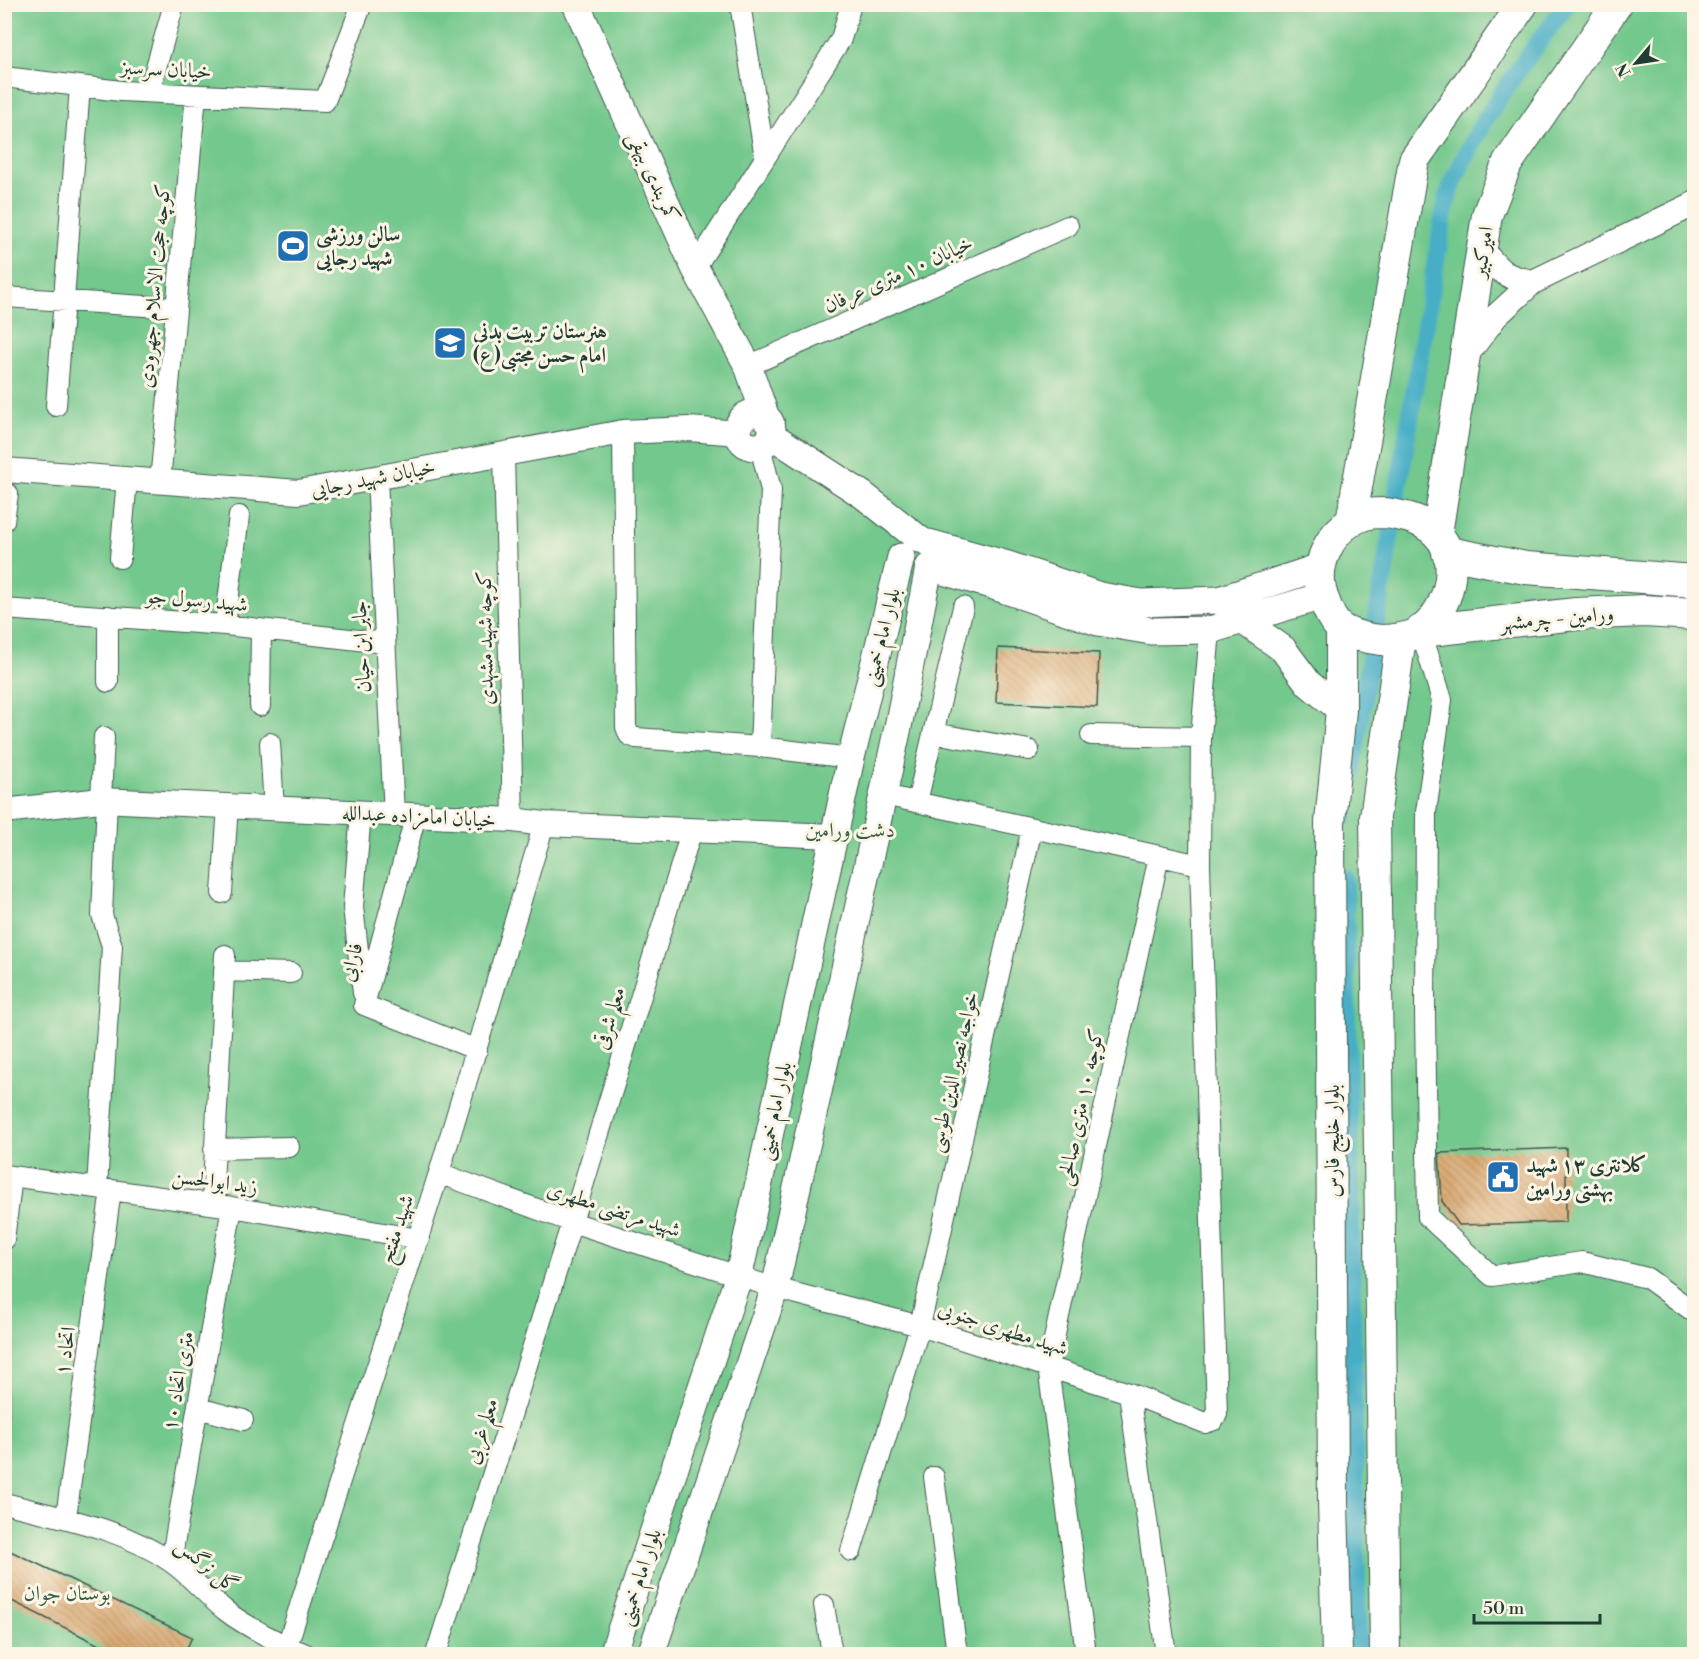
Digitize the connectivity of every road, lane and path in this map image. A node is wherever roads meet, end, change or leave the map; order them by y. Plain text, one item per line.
1 (174, 4) edge
2 (362, 4) edge
3 (576, 4) edge
4 (740, 4) edge
5 (835, 4) edge
6 (851, 4) edge
7 (1523, 4) edge
8 (1617, 4) edge
9 (841, 39) junction
10 (4, 77) edge
11 (80, 86) junction
12 (149, 92) junction
13 (196, 94) junction
14 (765, 158) junction
15 (1695, 204) edge
16 (1068, 226) dead end
17 (1481, 249) junction
18 (695, 268) junction
19 (1533, 282) junction
20 (4, 297) edge
21 (64, 299) junction
22 (176, 308) junction
23 (742, 356) junction
24 (1465, 357) junction
25 (56, 406) dead end
26 (756, 430) junction
27 (623, 432) junction
28 (504, 454) junction
29 (377, 478) junction
30 (127, 479) junction
31 (6, 482) edge
32 (160, 482) junction
33 (238, 516) dead end
34 (4, 520) edge
35 (1351, 522) junction
36 (1443, 543) junction
37 (916, 550) junction
38 (120, 558) dead end
39 (1320, 567) junction
40 (1695, 581) edge
41 (1322, 596) junction
42 (963, 607) dead end
43 (4, 609) edge
44 (1695, 614) edge
45 (108, 616) junction
46 (1242, 620) junction
47 (225, 625) junction
48 (261, 630) junction
49 (1210, 630) junction
50 (1381, 635) junction
51 (384, 643) junction
52 (108, 682) dead end
53 (260, 706) dead end
54 (1341, 710) junction
55 (934, 733) junction
56 (1091, 735) dead end
57 (104, 737) dead end
58 (1201, 737) junction
59 (270, 743) dead end
60 (760, 747) junction
61 (1029, 750) dead end
62 (851, 758) junction
63 (884, 795) junction
64 (104, 800) junction
65 (916, 802) junction
66 (228, 806) junction
67 (274, 809) junction
68 (4, 811) edge
69 (361, 813) junction
70 (405, 815) junction
71 (513, 820) junction
72 (544, 824) junction
73 (1032, 828) junction
74 (692, 829) junction
75 (834, 836) junction
76 (1159, 856) junction
77 (1200, 865) junction
78 (222, 893) dead end
79 (291, 973) dead end
80 (364, 1005) junction
81 (477, 1050) junction
82 (289, 1147) dead end
83 (214, 1149) junction
84 (439, 1173) junction
85 (8, 1176) edge
86 (104, 1189) junction
87 (212, 1204) junction
88 (232, 1207) junction
89 (572, 1222) junction
90 (419, 1239) junction
91 (4, 1240) edge
92 (739, 1275) junction
93 (775, 1288) junction
94 (1695, 1312) edge
95 (920, 1326) junction
96 (1048, 1367) junction
97 (1129, 1393) junction
98 (198, 1408) junction
99 (243, 1420) dead end
100 (934, 1477) dead end
101 (4, 1503) edge
102 (66, 1517) junction
103 (851, 1551) dead end
104 (171, 1562) junction
105 (824, 1605) dead end
106 (287, 1646) junction
107 (306, 1654) edge
108 (435, 1654) edge
109 (613, 1654) edge
110 (651, 1654) edge
111 (832, 1654) edge
112 (957, 1654) edge
113 (1086, 1654) edge
114 (1166, 1654) edge
115 (1337, 1654) edge
116 (1385, 1654) edge

1 - 12 street
2 - 13 street, خیابان سرسبز
3 - 18 main road, کمربندی بیهقی
4 - 14 street
5 - 9 street
6 - 9 street
7 - 35 main road
8 - 17 main road, امیرکبیر
9 - 14 street
10 - 11 street, خیابان سرسبز
11 - 12 street, خیابان سرسبز
11 - 21 street
12 - 13 street, خیابان سرسبز
13 - 22 street, کوچه حجت الاسلام جهرودی
14 - 18 street
15 - 19 street
16 - 23 street, خیابان ۱۰ متری عرفان
17 - 19 street
17 - 24 main road, امیرکبیر
18 - 23 main road, کمربندی بیهقی
19 - 24 street
20 - 21 street
21 - 22 street
21 - 25 street
22 - 32 street, کوچه حجت الاسلام جهرودی
23 - 26 main road, کمربندی بیهقی
24 - 36 main road, امیرکبیر
26 - 27 street, خیابان شهید رجایی
26 - 37 main road, خیابان شهید رجایی
26 - 60 street
27 - 28 street, خیابان شهید رجایی
27 - 60 street
28 - 29 street, خیابان شهید رجایی
28 - 71 street, کوچه شهید مشهدی
29 - 32 street, خیابان شهید رجایی
29 - 51 street, جابر ابن حیان
30 - 31 street, خیابان شهید رجایی
30 - 32 street, خیابان شهید رجایی
30 - 38 street
31 - 34 street
33 - 47 street
35 - 36 main road
35 - 39 main road
36 - 40 highway, ورامین - چرمشهر
36 - 50 main road
37 - 39 main road
37 - 49 main road
37 - 62 main road, بلوار امام خمینی
37 - 63 main road, بلوار امام خمینی
39 - 41 main road
41 - 46 main road
41 - 50 main road
42 - 55 street
43 - 45 street, شهید رسول جو
44 - 50 highway, ورامین - چرمشهر
45 - 47 street, شهید رسول جو
45 - 52 street
46 - 49 main road
46 - 54 main road
47 - 48 street, شهید رسول جو
48 - 51 street, شهید رسول جو
48 - 53 street
49 - 58 street
50 - 54 main road, بلوار خلیج فارس
50 - 94 street
50 - 116 main road
51 - 70 street, جابر ابن حیان
54 - 115 main road, بلوار خلیج فارس
55 - 61 street
55 - 65 street
56 - 58 street
57 - 64 street, اتحاد ۱
58 - 77 street
59 - 67 street
60 - 62 street
62 - 75 main road, بلوار امام خمینی
63 - 65 street
63 - 93 main road, بلوار امام خمینی
64 - 66 street, خیابان امامزاده عبدالله
64 - 68 street, خیابان امامزاده عبدالله
64 - 86 street, اتحاد ۱
65 - 73 street
66 - 67 street, خیابان امامزاده عبدالله
66 - 78 street
67 - 69 street, خیابان امامزاده عبدالله
69 - 70 street, خیابان امامزاده عبدالله
69 - 80 street, فارابی
70 - 71 street, خیابان امامزاده عبدالله
70 - 80 street, فارابی
71 - 72 street, خیابان امامزاده عبدالله
72 - 74 street, خیابان امامزاده عبدالله
72 - 81 street, شهید مفتح
73 - 76 street
73 - 95 street, خواجه نصیر الدین طوسی
74 - 75 street, خیابان امامزاده عبدالله
74 - 89 street, معلم شرقی
75 - 92 main road, بلوار امام خمینی
76 - 77 street
76 - 96 street, کوچه ۱۰ متری صالحی
77 - 97 street, شهید مطهری جنوبی
79 - 83 street
80 - 81 street
81 - 84 street, شهید مفتح
82 - 83 street
83 - 87 street
84 - 89 street, شهید مرتضی مطهری
84 - 90 street, شهید مفتح
85 - 86 street, زید ابوالحسن
85 - 91 street
86 - 87 street, زید ابوالحسن
86 - 102 street, اتحاد ۱
87 - 88 street, زید ابوالحسن
88 - 90 street, زید ابوالحسن
88 - 98 street, ۱۰ متری اتحاد
89 - 92 street, شهید مرتضی مطهری
89 - 108 street, معلم غربی
90 - 106 street, شهید مفتح
92 - 93 street, شهید مرتضی مطهری
92 - 109 main road, بلوار امام خمینی
93 - 95 street, شهید مطهری جنوبی
93 - 110 main road, بلوار امام خمینی
95 - 96 street, شهید مطهری جنوبی
95 - 103 street, خواجه نصیر الدین طوسی
96 - 97 street, شهید مطهری جنوبی
96 - 113 street, کوچه ۱۰ متری صالحی
97 - 114 street
98 - 99 street
98 - 104 street, ۱۰ متری اتحاد
100 - 112 street
101 - 102 street, گل نرگس
102 - 104 street, گل نرگس
104 - 106 street, گل نرگس
105 - 111 street
106 - 107 street, گل نرگس

